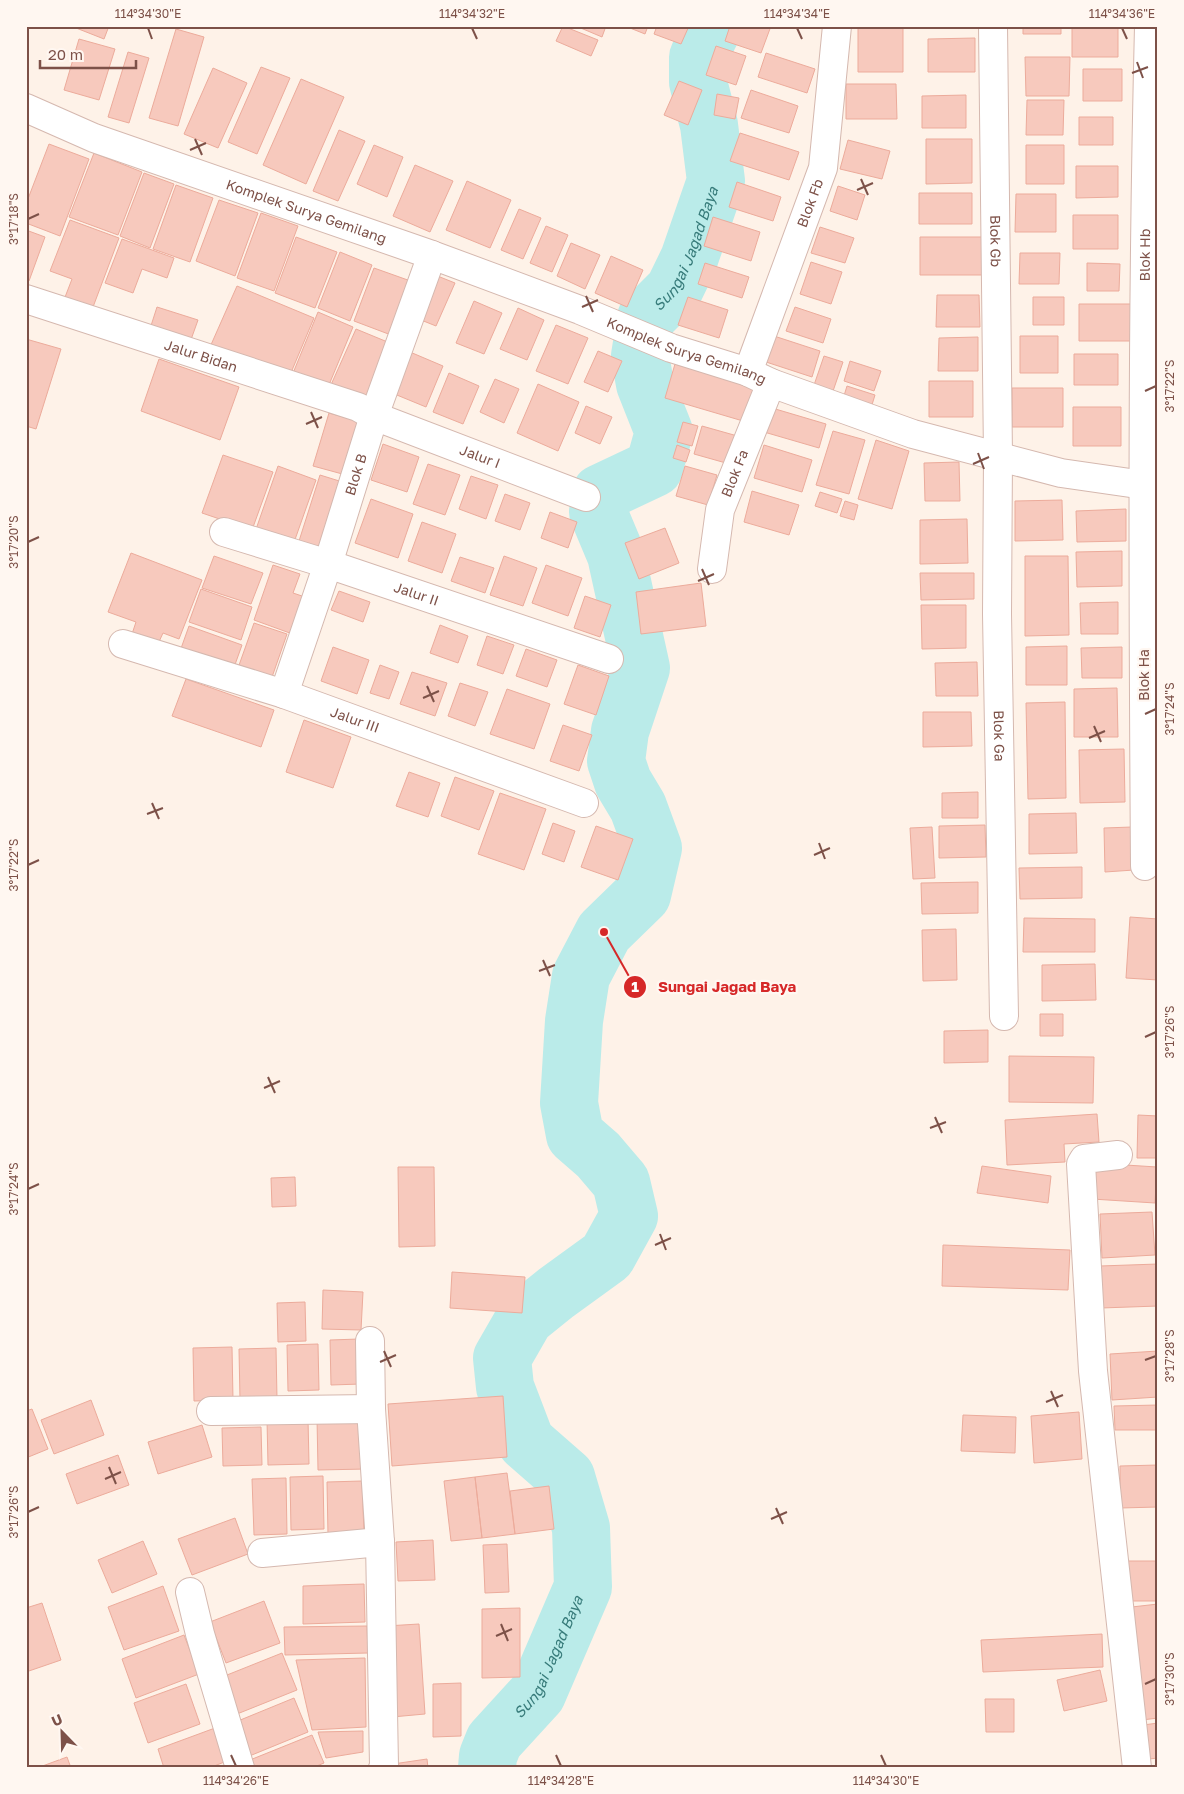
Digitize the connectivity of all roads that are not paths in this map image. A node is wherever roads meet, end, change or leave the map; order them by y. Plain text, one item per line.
1 (837, 26) edge
2 (993, 26) edge
3 (1149, 26) edge
4 (26, 108) edge
5 (1151, 180) edge
6 (432, 255) junction
7 (26, 300) edge
8 (760, 378) junction
9 (374, 416) junction
10 (998, 456) junction
11 (1150, 486) edge
12 (586, 497) dead end
13 (224, 532) dead end
14 (328, 564) junction
15 (712, 569) dead end
16 (123, 644) dead end
17 (609, 659) dead end
18 (284, 694) junction
19 (584, 803) dead end
20 (1145, 866) dead end
21 (1004, 1016) dead end
22 (1118, 1155) dead end
23 (370, 1341) dead end
24 (371, 1409) junction
25 (211, 1411) dead end
26 (380, 1542) junction
27 (262, 1553) dead end
28 (190, 1592) dead end
29 (240, 1768) edge
30 (383, 1768) edge
31 (1136, 1768) edge

1 - 8 street, Blok Fb
2 - 10 street, Blok Gb
3 - 5 street, Blok Hb
4 - 6 street, Komplek Surya Gemilang
5 - 11 street, Blok Hb
6 - 8 street, Komplek Surya Gemilang
6 - 9 street, Blok B
7 - 9 street, Jalur Bidan
8 - 10 street, Komplek Surya Gemilang
8 - 15 street, Blok Fa
9 - 12 street, Jalur I
9 - 14 street, Blok B
10 - 11 street, Komplek Surya Gemilang
10 - 21 street, Blok Ga
11 - 20 street, Blok Ha
13 - 14 street, Jalur II
14 - 17 street, Jalur II
14 - 18 street, Blok B
16 - 18 street, Jalur III
18 - 19 street, Jalur III
22 - 31 street
23 - 24 street
24 - 25 street
24 - 26 street
26 - 27 street
26 - 30 street
28 - 29 street

